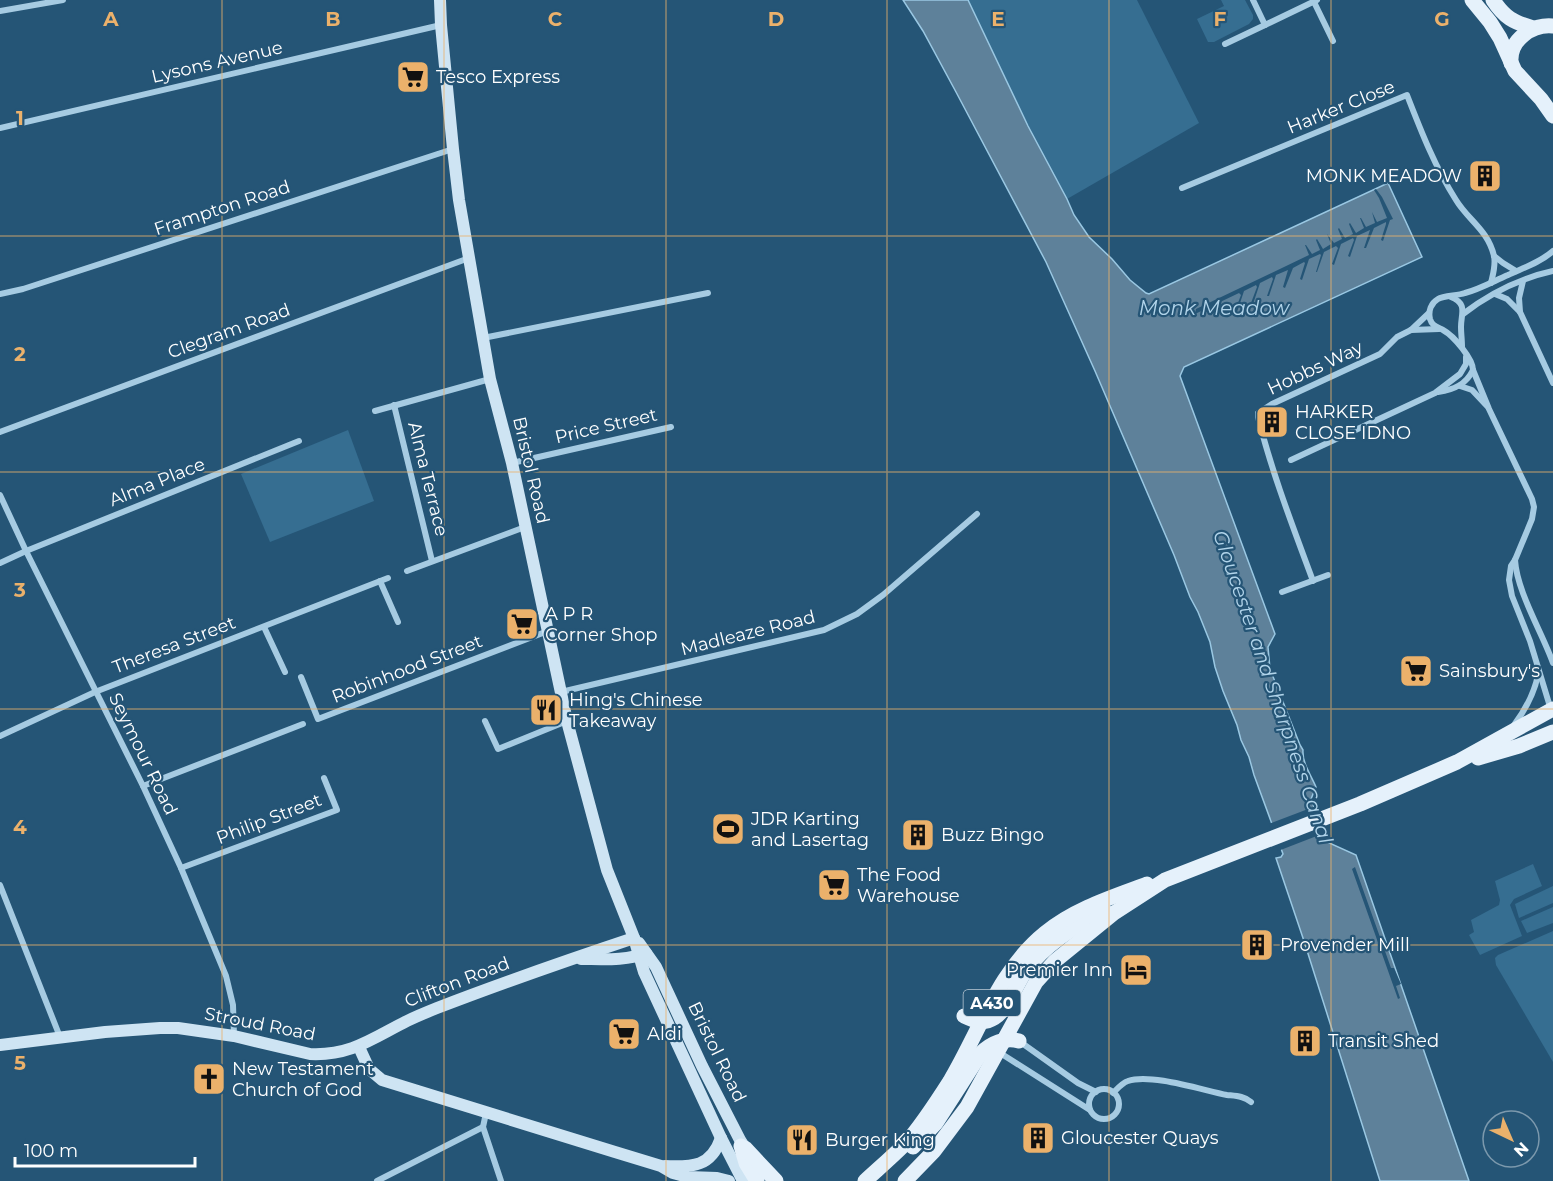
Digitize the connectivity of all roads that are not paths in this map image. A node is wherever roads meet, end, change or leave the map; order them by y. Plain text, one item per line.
1 (63, 0) edge
2 (440, 0) edge
3 (1253, 0) edge
4 (1472, 0) edge
5 (1493, 0) edge
6 (1315, 1) edge
7 (0, 11) edge
8 (1265, 25) junction
9 (441, 26) junction
10 (1553, 26) edge
11 (1533, 28) junction
12 (1333, 41) dead end
13 (1225, 44) dead end
14 (1511, 63) junction
15 (1553, 116) edge
16 (0, 128) edge
17 (453, 149) junction
18 (1182, 188) dead end
19 (1553, 250) edge
20 (1494, 256) junction
21 (469, 258) junction
22 (1516, 271) junction
23 (1553, 271) edge
24 (1523, 281) junction
25 (1491, 283) junction
26 (708, 292) dead end
27 (0, 294) edge
28 (1495, 294) junction
29 (1450, 297) junction
30 (1520, 312) junction
31 (1429, 313) junction
32 (1463, 314) junction
33 (1461, 322) junction
34 (1411, 330) junction
35 (1441, 330) junction
36 (483, 338) junction
37 (1462, 348) junction
38 (1466, 356) junction
39 (1473, 370) junction
40 (490, 379) junction
41 (1553, 383) edge
42 (1460, 386) junction
43 (1434, 393) junction
44 (394, 405) junction
45 (1489, 409) junction
46 (375, 411) dead end
47 (671, 427) dead end
48 (0, 432) edge
49 (298, 441) dead end
50 (1292, 460) dead end
51 (512, 463) junction
52 (0, 495) edge
53 (977, 514) dead end
54 (526, 527) junction
55 (26, 551) junction
56 (1515, 560) junction
57 (432, 561) junction
58 (0, 563) edge
59 (407, 570) dead end
60 (1329, 575) dead end
61 (388, 578) dead end
62 (380, 581) junction
63 (1313, 581) junction
64 (1282, 592) dead end
65 (399, 622) dead end
66 (264, 627) junction
67 (548, 631) junction
68 (1553, 663) edge
69 (285, 672) dead end
70 (1539, 673) junction
71 (301, 677) dead end
72 (95, 692) junction
73 (561, 693) junction
74 (1552, 712) edge
75 (485, 721) dead end
76 (567, 721) junction
77 (303, 724) dead end
78 (1553, 732) edge
79 (0, 736) edge
80 (1502, 739) junction
81 (1457, 762) junction
82 (324, 778) dead end
83 (143, 786) junction
84 (181, 868) junction
85 (1165, 880) junction
86 (0, 885) edge
87 (1146, 892) junction
88 (634, 938) junction
89 (643, 954) junction
90 (571, 959) junction
91 (964, 1016) dead end
92 (983, 1022) junction
93 (234, 1036) junction
94 (60, 1037) junction
95 (1004, 1042) junction
96 (0, 1046) edge
97 (359, 1047) junction
98 (1096, 1092) junction
99 (1113, 1093) junction
100 (1251, 1102) dead end
101 (1090, 1110) junction
102 (486, 1113) junction
103 (483, 1127) junction
104 (721, 1138) junction
105 (742, 1144) junction
106 (661, 1166) junction
107 (377, 1181) edge
108 (501, 1181) edge
109 (729, 1181) edge
110 (743, 1181) edge
111 (757, 1181) edge
112 (770, 1181) edge
113 (776, 1181) edge
114 (866, 1181) edge
115 (905, 1181) edge

1 - 7 street
2 - 9 main road, Bristol Road
3 - 8 street
4 - 14 main road
5 - 11 main road
6 - 8 street
6 - 12 street
8 - 13 street
9 - 16 street, Lysons Avenue
9 - 17 main road, Bristol Road
10 - 11 main road
11 - 14 main road
14 - 15 main road
17 - 21 main road, Bristol Road
17 - 27 street, Frampton Road
18 - 20 street, Harker Close
19 - 22 street
20 - 22 street
20 - 25 street
21 - 36 main road, Bristol Road
21 - 48 street, Clegram Road
22 - 25 street
23 - 24 street
24 - 28 street
24 - 30 street
25 - 29 street
26 - 36 street
28 - 30 street
28 - 32 street
29 - 31 street
29 - 32 street
30 - 41 street
31 - 34 street, Hobbs Way
31 - 35 street
32 - 33 street
33 - 35 street
33 - 37 street
34 - 35 street
34 - 63 street, Hobbs Way
35 - 37 street
36 - 40 main road, Bristol Road
37 - 38 street
38 - 39 street
38 - 43 street
39 - 42 street
39 - 45 street
40 - 44 street
40 - 51 main road, Bristol Road
42 - 43 street
42 - 45 street
43 - 50 street
44 - 46 street
44 - 57 street, Alma Terrace
45 - 56 street
47 - 51 street, Price Street
49 - 55 street, Alma Place
51 - 54 main road, Bristol Road
52 - 55 street, Seymour Road
53 - 73 street, Madleaze Road
54 - 57 street
54 - 67 main road, Bristol Road
55 - 58 street, Alma Place
55 - 72 street, Seymour Road
56 - 68 street
56 - 70 street
57 - 59 street
60 - 63 street
61 - 62 street, Theresa Street
62 - 65 street
62 - 66 street, Theresa Street
63 - 64 street
66 - 69 street, Theresa Street
66 - 72 street, Theresa Street
67 - 71 street, Robinhood Street
67 - 73 main road, Bristol Road
70 - 74 street
70 - 80 street
72 - 79 street, Theresa Street
72 - 83 street, Seymour Road
73 - 76 main road, Bristol Road
74 - 80 main road, A430
75 - 76 street
76 - 88 main road, Bristol Road
77 - 83 street
78 - 81 main road
80 - 81 main road, A430
81 - 85 main road, A430
82 - 84 street, Philip Street
83 - 84 street, Seymour Road
84 - 93 street, Seymour Road
85 - 87 main road, A430
85 - 92 main road, A430
86 - 94 street
87 - 92 main road
87 - 95 main road, A430
88 - 89 main road, Bristol Road
88 - 90 main road, Clifton Road
89 - 90 main road, Clifton Road
89 - 104 main road, Bristol Road
89 - 105 main road, Bristol Road
90 - 97 main road, Clifton Road
91 - 92 main road
92 - 95 street
92 - 95 street
92 - 114 main road, A430
93 - 94 main road, Stroud Road
93 - 97 main road, Stroud Road
94 - 96 main road, Stroud Road
95 - 98 street
95 - 101 street
95 - 114 main road
95 - 115 main road, A430
97 - 102 main road
98 - 99 street
98 - 101 street
99 - 100 street
99 - 101 street
102 - 103 street
102 - 106 main road
103 - 107 street
103 - 108 street
104 - 106 main road
104 - 110 main road, Bristol Road
105 - 111 main road
105 - 112 main road, Bristol Road
105 - 113 main road
106 - 109 main road

